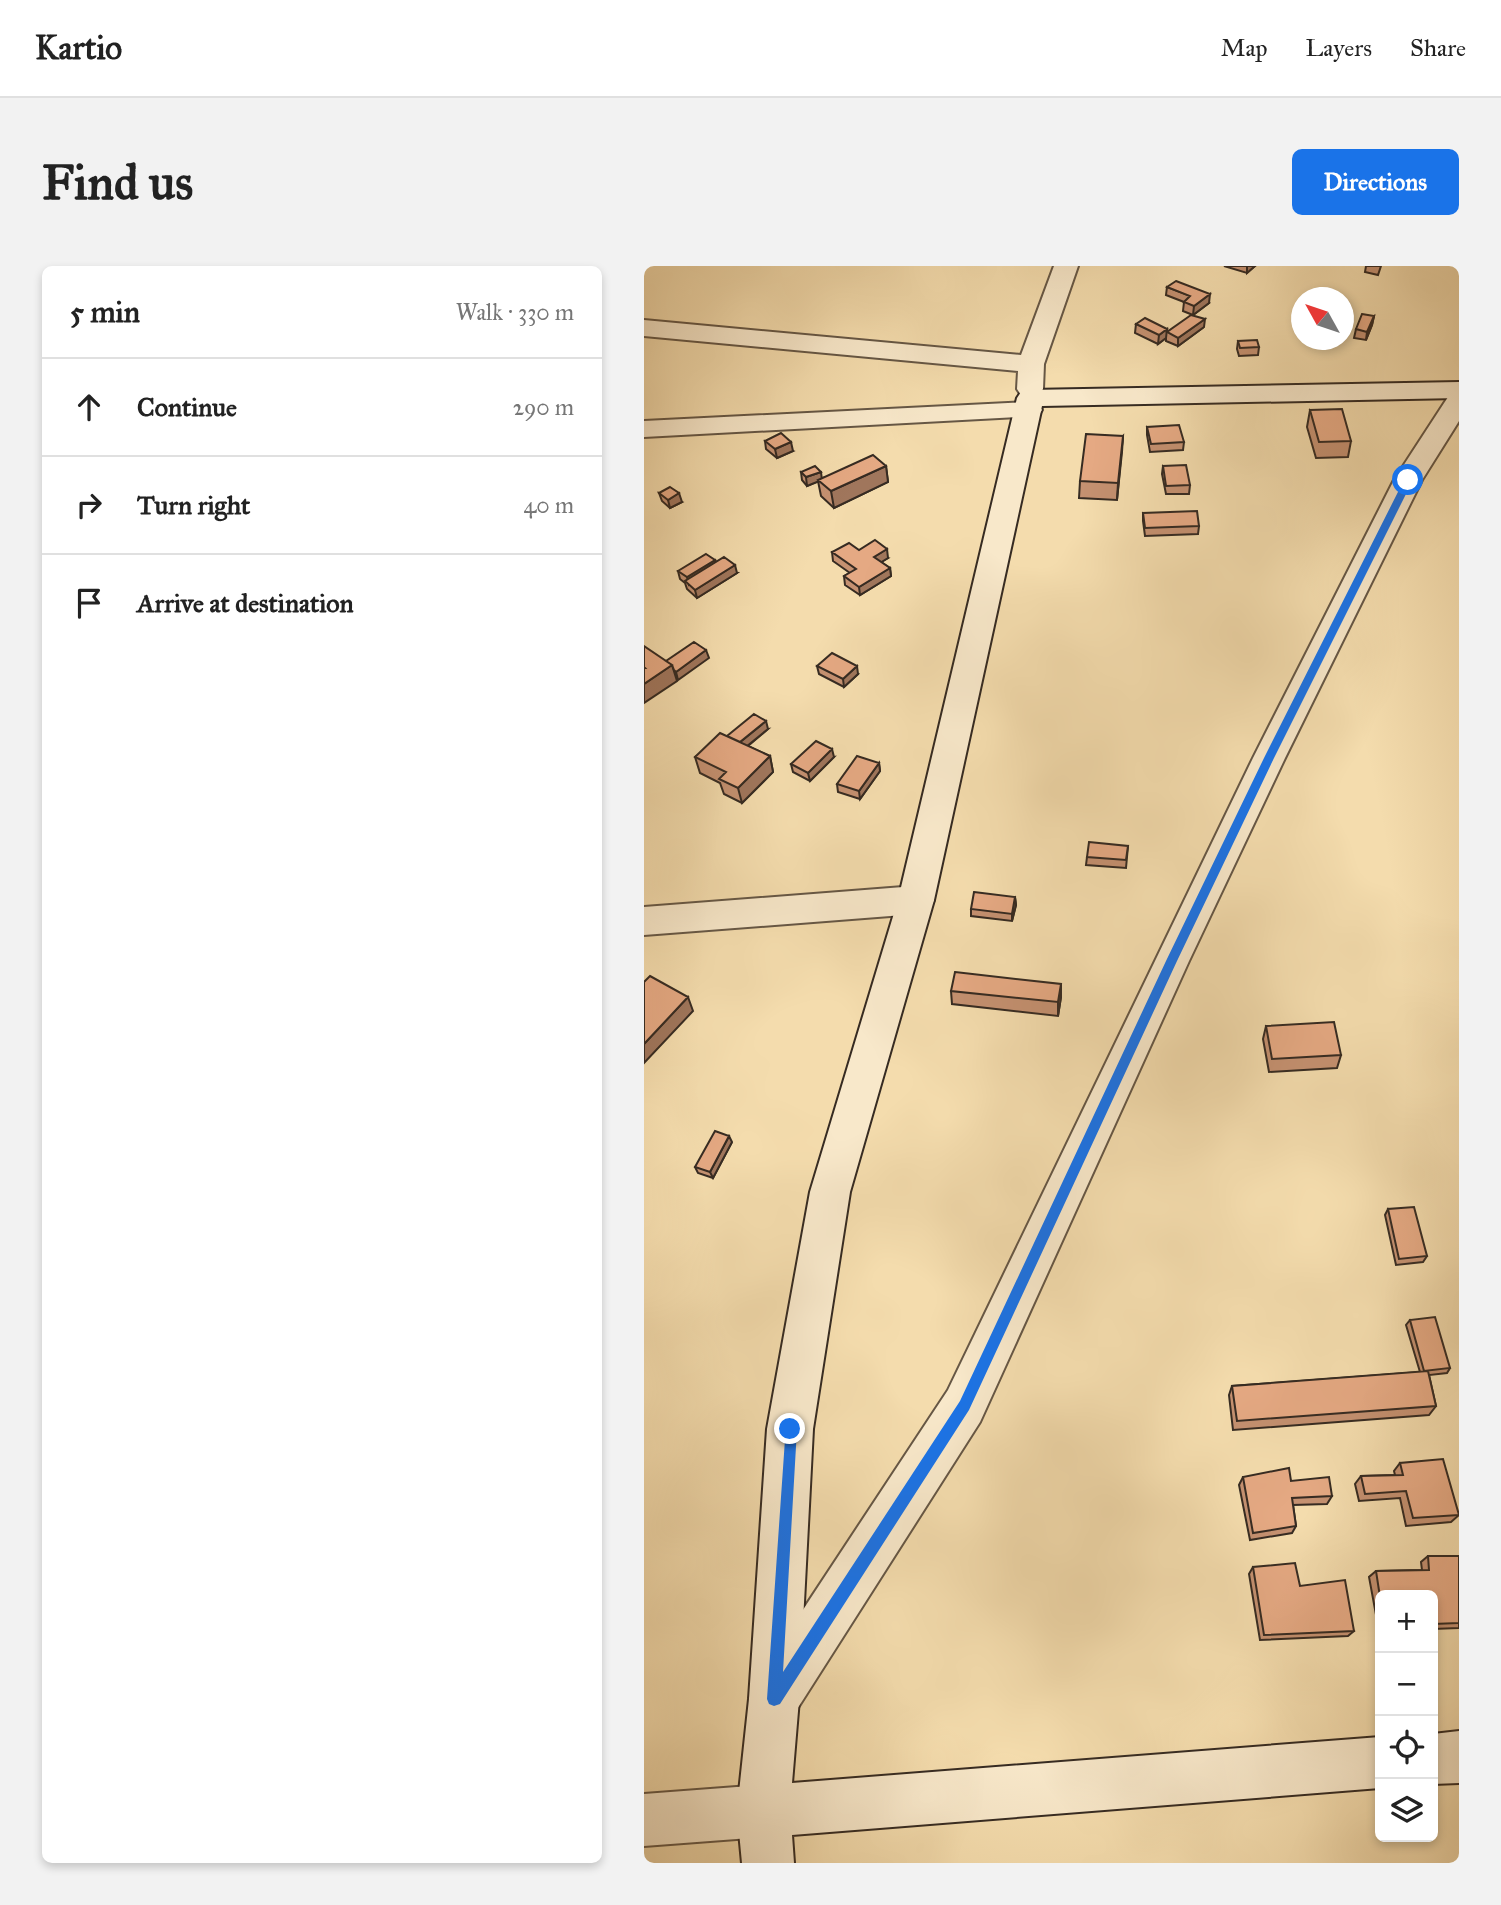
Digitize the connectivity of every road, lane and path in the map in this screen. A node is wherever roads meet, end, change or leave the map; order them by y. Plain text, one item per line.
1 (1066, 266) edge
2 (644, 328) edge
3 (1459, 390) edge
4 (1030, 391) junction
5 (1459, 400) edge
6 (644, 429) edge
7 (916, 900) junction
8 (644, 921) edge
9 (774, 1699) junction
10 (1459, 1757) edge
11 (1438, 1759) edge
12 (1375, 1763) edge
13 (763, 1811) junction
14 (644, 1821) edge
15 (768, 1863) edge

1 - 4 street
2 - 4 street
3 - 4 street
4 - 6 street
4 - 7 street
5 - 9 street
7 - 8 street
7 - 9 street
9 - 13 street
10 - 11 street
12 - 13 street
13 - 14 street
13 - 15 street

